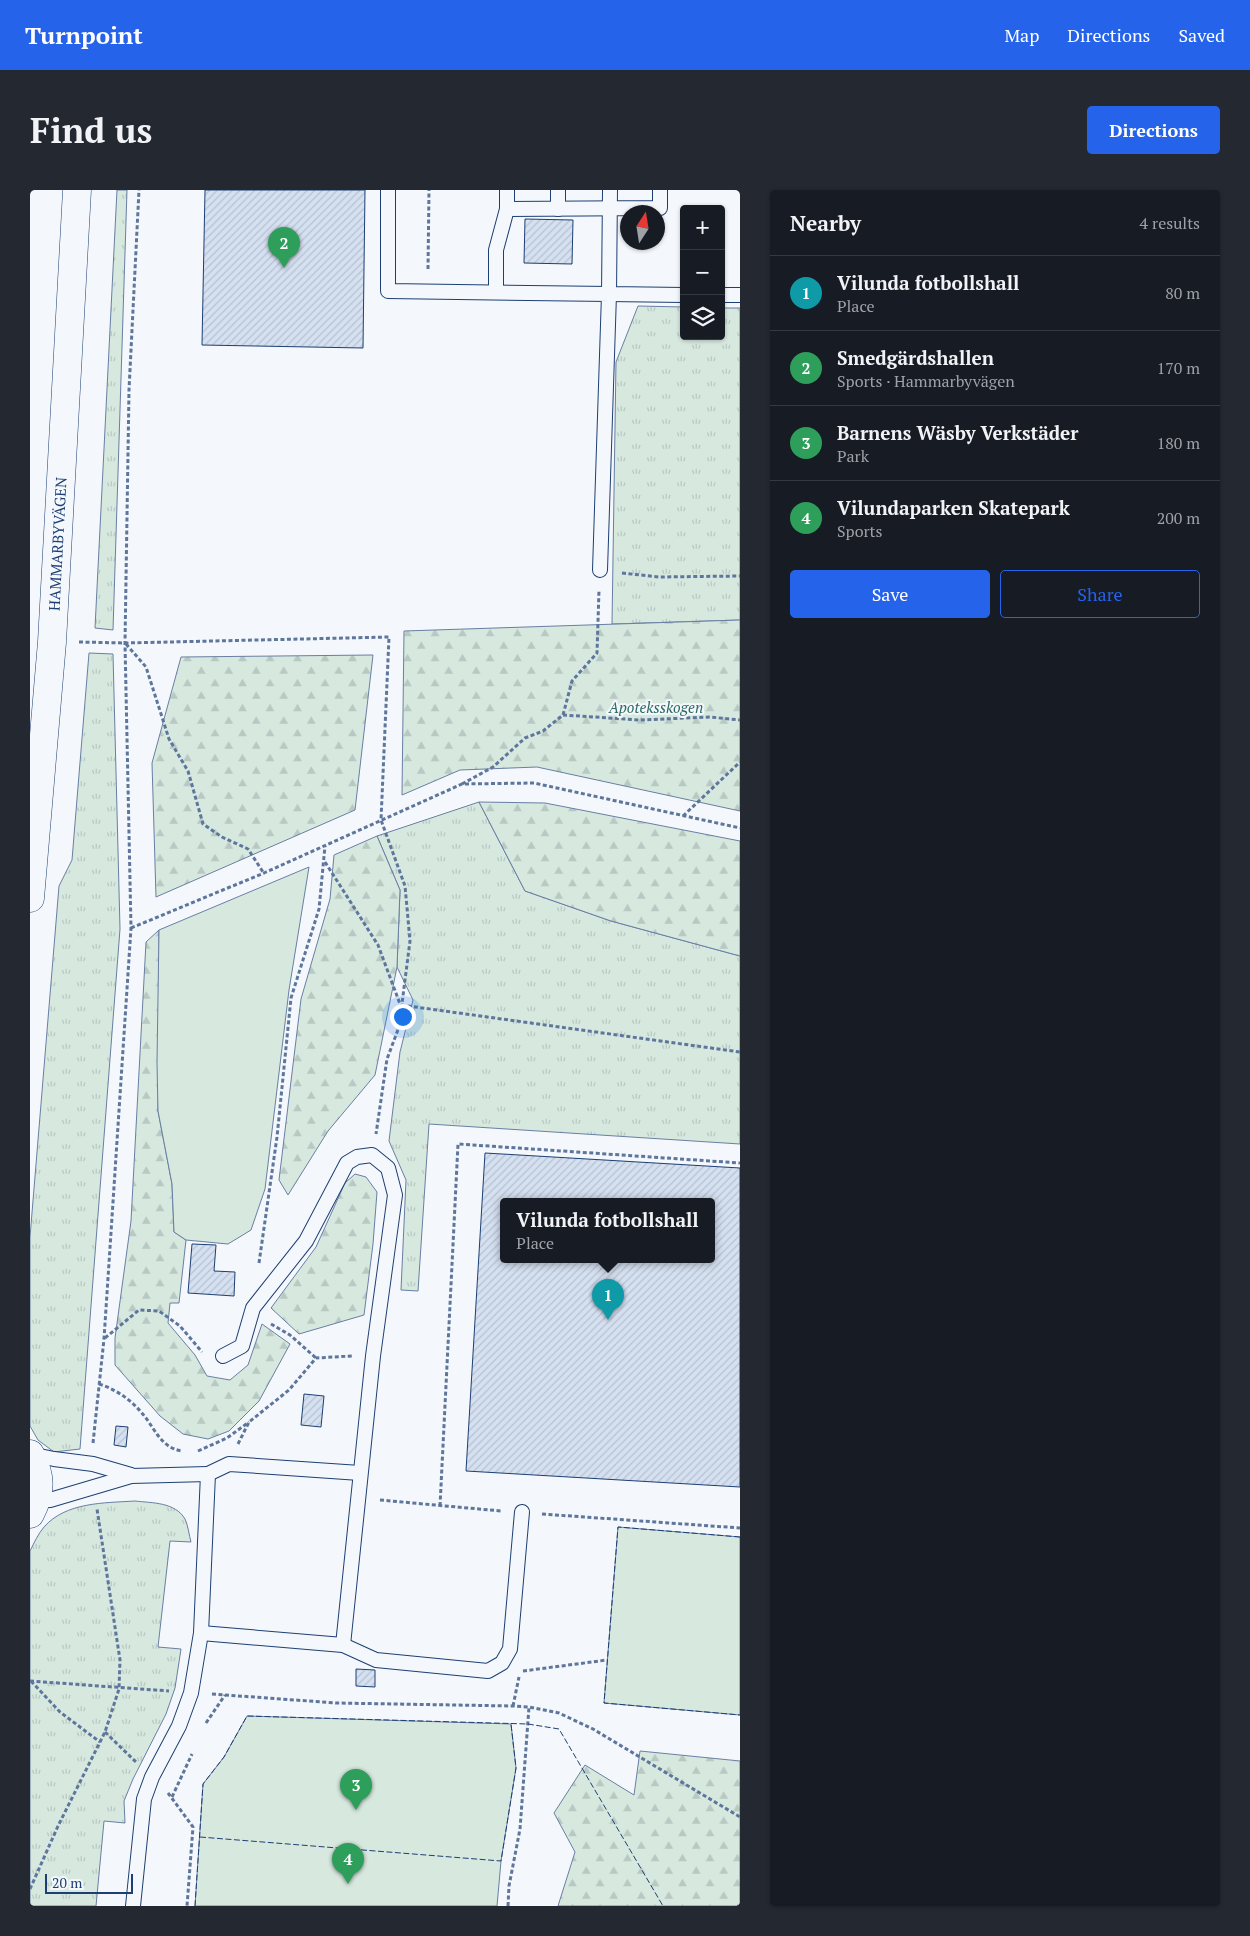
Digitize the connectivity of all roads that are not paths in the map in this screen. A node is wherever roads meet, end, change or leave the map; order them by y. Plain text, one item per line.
1 (77, 190) edge
2 (388, 190) edge
3 (507, 190) edge
4 (558, 190) edge
5 (610, 190) edge
6 (660, 190) edge
7 (507, 209) junction
8 (558, 209) junction
9 (610, 209) junction
10 (496, 292) junction
11 (609, 294) junction
12 (680, 294) edge
13 (725, 295) edge
14 (740, 295) edge
15 (600, 570) road end
16 (30, 898) edge
17 (223, 1356) road end
18 (30, 1454) edge
19 (360, 1473) junction
20 (208, 1474) junction
21 (131, 1476) junction
22 (33, 1507) edge
23 (522, 1512) road end
24 (200, 1633) junction
25 (343, 1646) junction
26 (133, 1906) edge

1 - 16 street, HAMMARBYVÄGEN
2 - 10 lane
3 - 7 lane
4 - 8 lane
5 - 9 lane
6 - 9 lane
7 - 8 lane
7 - 10 lane
8 - 9 lane
9 - 11 lane
10 - 11 lane
11 - 12 lane
11 - 15 lane
13 - 14 lane
17 - 19 lane
18 - 21 lane
18 - 22 street
19 - 20 lane
19 - 25 lane
20 - 21 lane
20 - 24 lane
21 - 22 lane
23 - 25 lane
24 - 25 lane
24 - 26 lane

